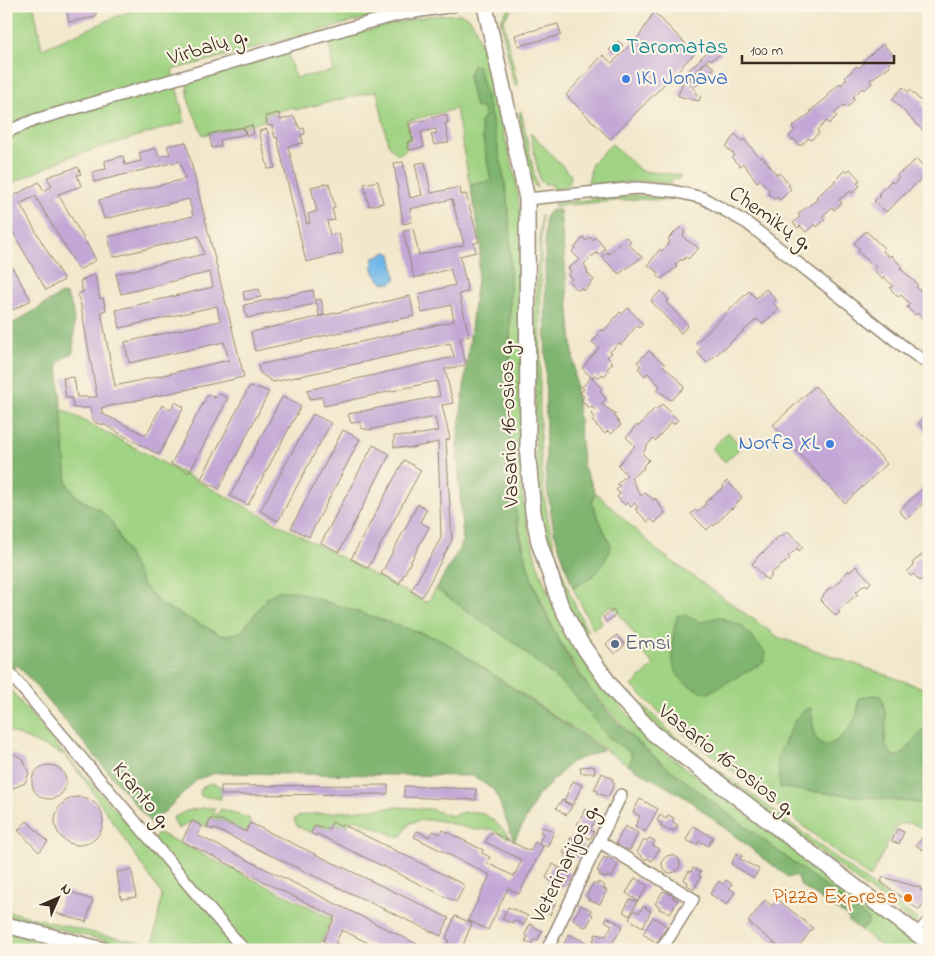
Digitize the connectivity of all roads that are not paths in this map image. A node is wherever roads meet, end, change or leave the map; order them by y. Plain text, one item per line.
1 (453, 6) edge
2 (485, 6) edge
3 (6, 132) edge
4 (528, 199) junction
5 (929, 364) edge
6 (6, 669) edge
7 (621, 796) dead end
8 (600, 842) junction
9 (6, 925) edge
10 (929, 943) edge
11 (103, 950) edge
12 (244, 950) edge
13 (547, 950) edge
14 (661, 950) edge

1 - 3 street, Virbalų g.
2 - 4 main road, Vasario 16-osios g.
4 - 5 street, Chemikų g.
4 - 10 main road, Vasario 16-osios g.
6 - 12 street, Kranto g.
7 - 8 street, Veterinarijos g.
8 - 13 street, Veterinarijos g.
8 - 14 street
9 - 11 main road

